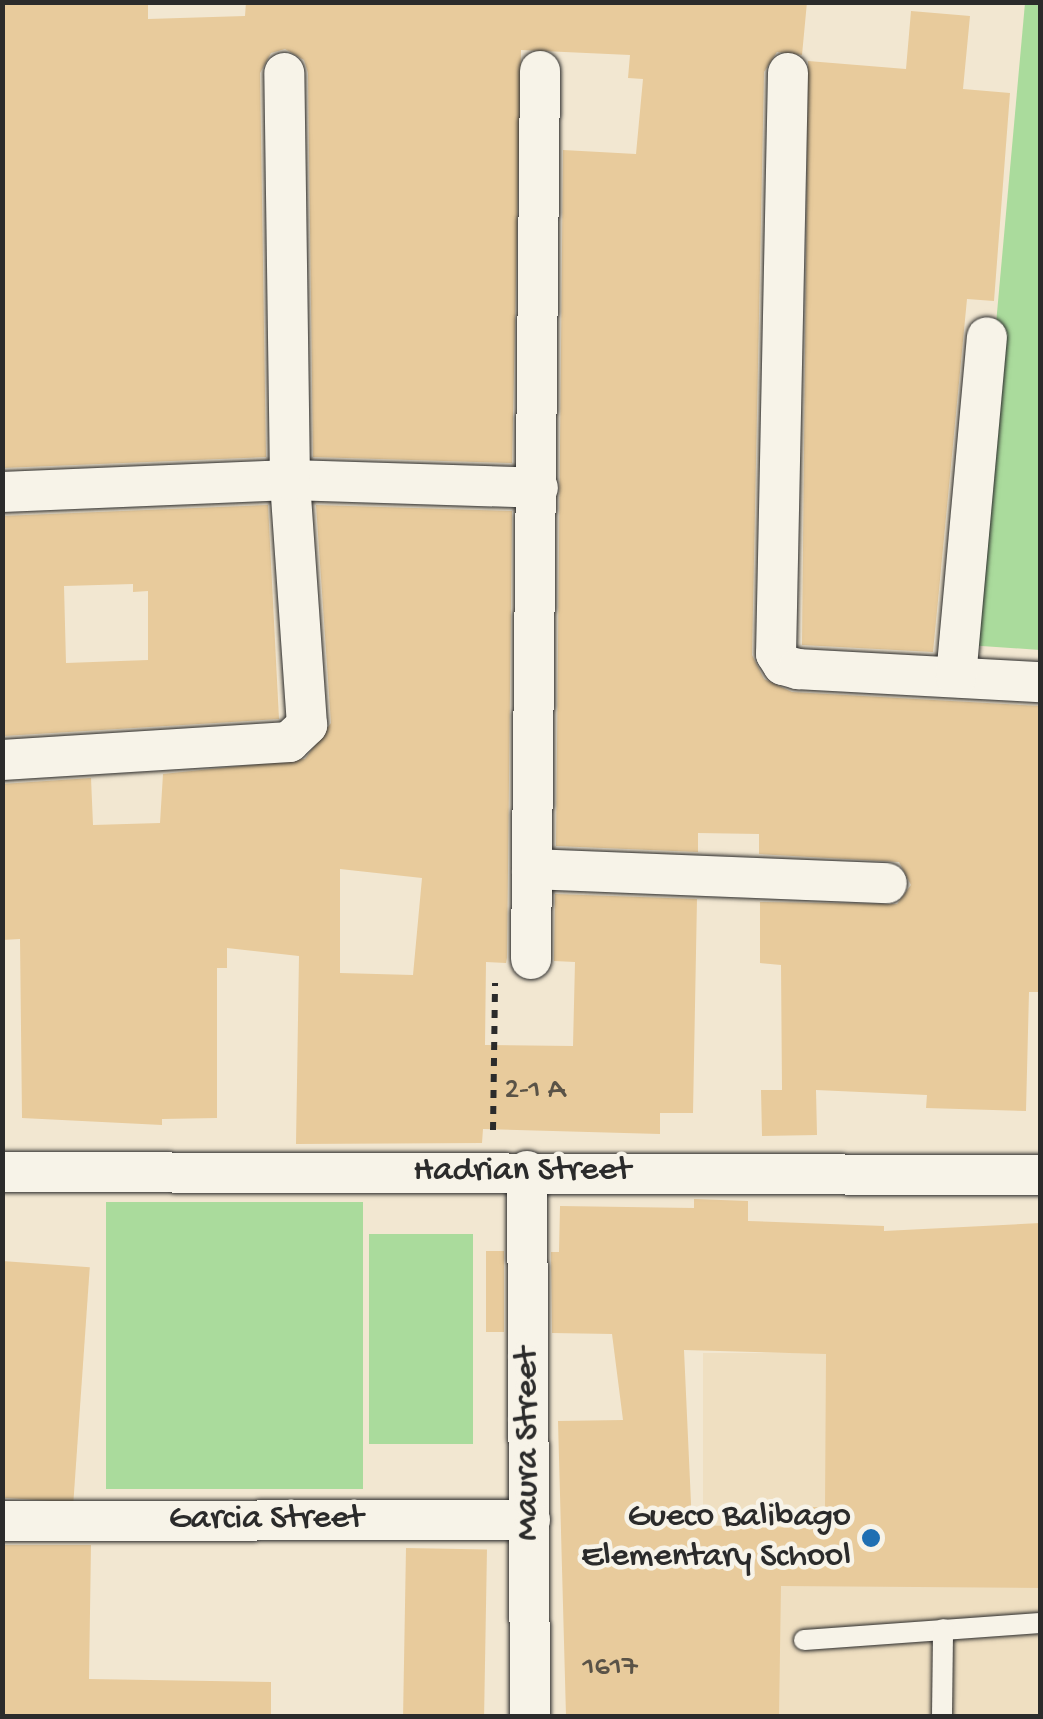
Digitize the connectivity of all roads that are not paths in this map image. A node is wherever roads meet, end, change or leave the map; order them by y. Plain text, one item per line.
1 (540, 71) dead end
2 (284, 73) dead end
3 (788, 73) dead end
4 (987, 337) dead end
5 (290, 480) junction
6 (538, 488) junction
7 (2, 492) edge
8 (956, 677) junction
9 (1040, 682) edge
10 (2, 760) edge
11 (532, 869) junction
12 (887, 883) dead end
13 (531, 959) road end
14 (2, 1172) edge
15 (509, 1172) junction
16 (1040, 1175) edge
17 (2, 1520) edge
18 (530, 1520) junction
19 (1040, 1623) edge
20 (943, 1629) junction
21 (804, 1640) dead end
22 (530, 1716) edge
23 (942, 1716) edge

1 - 6 street
2 - 5 street
3 - 8 street
4 - 8 street
5 - 6 street
5 - 7 street
5 - 10 street
6 - 11 street
8 - 9 street
11 - 12 street
11 - 13 street
14 - 15 street, Hadrian Street
15 - 16 street, Hadrian Street
15 - 18 street, Maura Street
17 - 18 street, Garcia Street
18 - 22 street, Maura Street
19 - 20 lane
20 - 21 lane
20 - 23 lane

